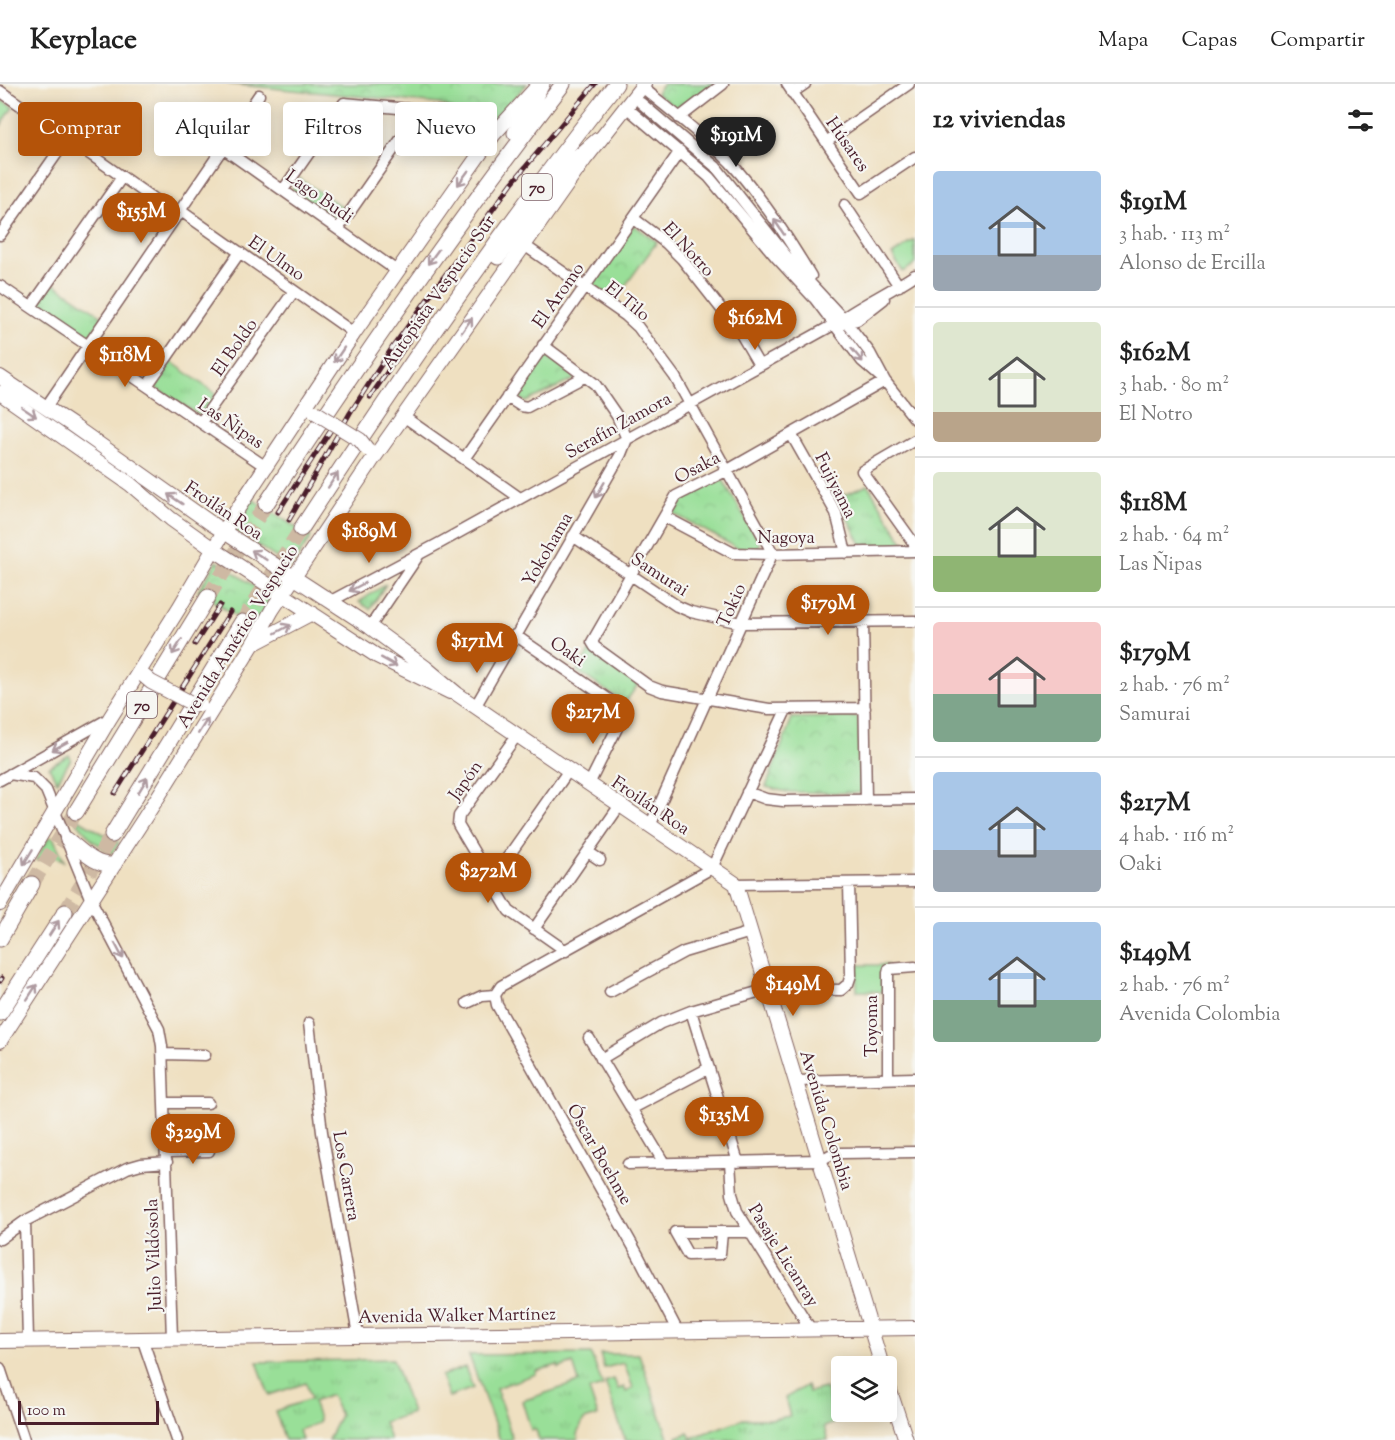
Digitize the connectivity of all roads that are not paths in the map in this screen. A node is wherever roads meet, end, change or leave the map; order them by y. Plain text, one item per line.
1 (541, 84) edge
2 (563, 84) edge
3 (616, 84) edge
4 (723, 84) edge
5 (805, 84) edge
6 (909, 84) edge
7 (643, 85) edge
8 (789, 88) edge
9 (0, 91) edge
10 (259, 95) dead end
11 (254, 102) edge
12 (641, 103) dead end
13 (18, 104) edge
14 (626, 107) junction
15 (395, 108) edge
16 (679, 118) junction
17 (497, 132) edge
18 (598, 140) junction
19 (826, 142) junction
20 (395, 147) edge
21 (680, 151) junction
22 (56, 156) edge
23 (92, 156) edge
24 (219, 156) edge
25 (234, 156) edge
26 (478, 156) edge
27 (915, 157) edge
28 (492, 175) junction
29 (122, 177) junction
30 (283, 190) junction
31 (845, 205) dead end
32 (179, 214) junction
33 (633, 218) junction
34 (338, 229) junction
35 (0, 235) edge
36 (524, 245) junction
37 (240, 252) junction
38 (397, 271) junction
39 (915, 276) edge
40 (0, 286) edge
41 (584, 287) junction
42 (897, 287) junction
43 (294, 291) junction
44 (461, 291) junction
45 (817, 295) junction
46 (31, 307) junction
47 (845, 321) junction
48 (833, 325) junction
49 (354, 333) junction
50 (543, 345) junction
51 (88, 346) junction
52 (759, 365) junction
53 (586, 375) junction
54 (0, 377) edge
55 (885, 381) junction
56 (147, 386) junction
57 (0, 393) edge
58 (507, 397) junction
59 (690, 404) junction
60 (46, 407) junction
61 (300, 415) junction
62 (403, 416) junction
63 (915, 419) edge
64 (201, 422) junction
65 (791, 434) junction
66 (627, 439) junction
67 (915, 440) edge
68 (369, 455) junction
69 (464, 459) junction
70 (266, 467) junction
71 (726, 471) junction
72 (520, 498) junction
73 (266, 504) tunnel mouth
74 (665, 517) junction
75 (301, 529) tunnel mouth
76 (224, 532) junction
77 (573, 536) junction
78 (915, 545) edge
79 (213, 549) junction
80 (915, 551) edge
81 (420, 553) junction
82 (846, 553) junction
83 (771, 554) junction
84 (631, 575) junction
85 (294, 578) junction
86 (283, 594) junction
87 (208, 597) tunnel mouth
88 (331, 601) junction
89 (312, 613) junction
90 (863, 621) junction
91 (915, 621) edge
92 (242, 622) tunnel mouth
93 (741, 623) junction
94 (370, 627) junction
95 (340, 630) junction
96 (515, 636) junction
97 (254, 644) junction
98 (142, 672) junction
99 (457, 694) junction
100 (708, 700) junction
101 (218, 701) junction
102 (475, 707) junction
103 (865, 708) junction
104 (786, 710) junction
105 (110, 718) junction
106 (517, 735) junction
107 (568, 770) junction
108 (5, 777) edge
109 (589, 784) junction
110 (747, 792) junction
111 (915, 799) edge
112 (866, 800) junction
113 (620, 806) junction
114 (55, 811) junction
115 (76, 812) tunnel mouth
116 (650, 826) junction
117 (112, 835) tunnel mouth
118 (67, 839) junction
119 (588, 852) junction
120 (600, 860) dead end
121 (115, 864) junction
122 (712, 868) junction
123 (491, 881) junction
124 (915, 882) edge
125 (849, 883) junction
126 (32, 884) tunnel mouth
127 (736, 884) junction
128 (91, 900) junction
129 (0, 904) edge
130 (65, 912) tunnel mouth
131 (534, 929) junction
132 (751, 932) junction
133 (0, 939) edge
134 (566, 951) junction
135 (915, 968) edge
136 (768, 989) junction
137 (610, 992) dead end
138 (495, 995) junction
139 (467, 1003) dead end
140 (692, 1011) junction
141 (0, 1013) edge
142 (309, 1023) dead end
143 (589, 1038) dead end
144 (0, 1041) edge
145 (163, 1054) junction
146 (205, 1055) dead end
147 (601, 1059) junction
148 (709, 1068) junction
149 (915, 1078) edge
150 (888, 1079) junction
151 (796, 1081) junction
152 (208, 1102) dead end
153 (165, 1103) junction
154 (631, 1109) junction
155 (209, 1151) dead end
156 (915, 1152) edge
157 (167, 1157) junction
158 (821, 1160) junction
159 (734, 1162) junction
160 (664, 1163) junction
161 (628, 1164) dead end
162 (26, 1221) junction
163 (749, 1232) junction
164 (722, 1233) dead end
165 (0, 1239) edge
166 (810, 1328) junction
167 (870, 1328) junction
168 (915, 1328) edge
169 (677, 1330) junction
170 (358, 1335) junction
171 (142, 1338) junction
172 (172, 1338) junction
173 (28, 1340) junction
174 (0, 1341) edge
175 (879, 1356) edge
176 (0, 1368) edge
177 (897, 1413) edge
178 (24, 1440) edge
179 (177, 1440) edge
180 (906, 1440) edge

1 - 17 main road
1 - 28 highway
2 - 28 highway, Autopista Vespucio Sur / 70
3 - 44 highway, Autopista Vespucio Sur / 70
4 - 16 street
5 - 8 street
6 - 19 street
7 - 14 main road, Avenida Américo Vespucio
7 - 16 street
8 - 19 street, Húsares
9 - 13 street, El Ulmo
10 - 11 street
12 - 45 street
14 - 18 main road, Avenida Américo Vespucio
14 - 21 street
15 - 30 street
45 -> 16 street
18 - 36 main road, Avenida Américo Vespucio
18 - 44 highway
19 - 27 street, Húsares
20 - 34 street
21 - 33 street, El Aromo
21 - 45 street
22 - 35 street
23 - 29 street, El Ulmo
24 - 32 street
25 - 30 street, Lago Budi
26 -> 38 main road
28 -> 73 highway, Autopista Vespucio Sur / 70
29 - 32 street, El Ulmo
29 - 46 street
30 - 34 street, Lago Budi
31 - 42 street
32 - 37 street, El Ulmo
32 - 51 street
33 - 41 street, El Aromo
33 - 52 street, El Notro
34 - 38 street, Lago Budi
36 - 41 street, El Tilo
62 -> 36 main road, Avenida Américo Vespucio
37 - 43 street, El Ulmo
37 - 56 street
38 - 49 main road
39 - 42 street, Serafín Zamora
40 - 46 street, Las Ñipas
41 - 50 street, El Aromo
41 - 59 street, El Tilo
42 - 47 street, Serafín Zamora
43 - 49 street, El Ulmo
43 - 64 street, El Boldo
75 -> 44 highway, Autopista Vespucio Sur / 70
45 - 47 street
45 - 48 street
46 - 51 street, Las Ñipas
47 - 48 street, Serafín Zamora
47 - 55 street
48 - 52 street, Serafín Zamora
48 -> 55 street
49 -> 61 main road
50 - 53 street
50 - 58 street, El Aromo
51 - 56 street, Las Ñipas
51 - 60 street
52 - 59 street, Serafín Zamora
53 - 58 street
53 - 66 street
54 - 60 main road, Froilán Roa
55 - 63 street
55 - 65 street, Osaka
56 - 64 street, Las Ñipas
57 -> 79 main road, Froilán Roa
58 - 69 street, El Aromo
59 - 66 street, Serafín Zamora
59 - 71 street
76 -> 60 main road, Froilán Roa
61 - 68 main road, bridge
61 - 70 main road
62 - 68 main road, Avenida Américo Vespucio
62 - 69 street
64 - 70 street, Las Ñipas
65 - 71 street, Osaka
65 - 82 street, Fujiyama
66 - 72 street, Serafín Zamora
66 -> 77 street, Yokohama
67 - 78 street
68 - 85 main road, Avenida Américo Vespucio
69 - 72 street
70 - 76 main road
71 - 74 street, Osaka
71 - 83 street
72 - 81 street, Serafín Zamora
74 - 83 street, Nagoya
74 - 84 street, Osaka
76 - 79 main road
85 -> 76 main road, Froilán Roa
77 - 84 street, Samurai
77 - 96 street, Yokohama
79 - 86 main road, Froilán Roa
79 - 98 main road
80 - 82 street, Nagoya
81 -> 88 street, Serafín Zamora
81 - 94 street, Serafín Zamora
82 - 83 street, Nagoya
83 - 93 street, Tokio
84 - 93 street, Samurai
84 - 100 street, Osaka
85 - 86 main road, Avenida Américo Vespucio
85 - 88 main road, Froilán Roa
86 - 89 main road, Froilán Roa
86 - 97 main road, Avenida Américo Vespucio
87 -> 115 highway, 70
88 - 94 main road, Froilán Roa
89 - 95 main road, Froilán Roa
97 -> 89 main road
90 - 91 street, Samurai
90 - 93 street, Samurai
90 - 103 street
117 -> 92 highway, 70
93 - 100 street, Tokio
94 - 95 main road
94 - 99 main road, Froilán Roa
95 -> 99 main road, Froilán Roa
96 - 102 street, Yokohama
96 - 109 street, Oaki
97 - 101 main road, Avenida Américo Vespucio
98 - 101 main road, bridge
98 - 105 main road
99 - 102 main road, Froilán Roa
100 - 104 street
100 - 116 street, Tokio
121 -> 101 main road, Avenida Américo Vespucio
102 - 106 main road, Froilán Roa
103 - 104 street
103 - 112 street
104 - 110 street
105 -> 108 street
105 - 114 main road
106 - 107 main road, Froilán Roa
106 - 123 street, Japón
107 - 109 main road, Froilán Roa
107 - 123 street
108 - 114 street
109 - 113 main road, Froilán Roa
110 - 112 street
110 - 122 street
111 - 112 street
113 - 116 main road, Froilán Roa
113 - 119 street
114 - 118 street
114 -> 129 main road
116 - 122 main road, Froilán Roa
118 - 121 main road
118 - 128 street
119 - 120 street
119 - 131 street
121 - 128 main road, Avenida Américo Vespucio
122 - 127 main road, Froilán Roa
122 - 134 street
123 - 131 street, Japón
124 - 125 street
125 - 127 street
125 - 136 street
126 - 133 highway
127 - 132 main road, Avenida Colombia
144 -> 128 main road, Avenida Américo Vespucio
128 -> 145 street, Julio Vildósola
141 -> 130 highway
131 - 134 street, Japón
132 - 136 main road, Avenida Colombia
132 - 137 street
134 - 138 street
135 - 150 street, Toyoma
136 - 140 street
136 - 151 main road, Avenida Colombia
138 - 139 street
138 - 169 street, Óscar Boehme
140 - 147 street
140 - 148 street, Pasaje Licanray
142 - 170 street, Los Carrera
143 - 147 street
145 - 146 street
145 - 153 street, Julio Vildósola
147 - 154 street
148 - 154 street
148 - 159 street, Pasaje Licanray
149 - 150 street
150 - 151 street
151 - 158 main road, Avenida Colombia
152 - 153 street
153 - 157 street, Julio Vildósola
154 - 160 street
155 - 157 street
156 - 158 street
157 - 162 street
157 - 172 street, Julio Vildósola
158 - 159 street
158 - 167 main road, Avenida Colombia
159 - 160 street
159 - 163 street, Pasaje Licanray
160 - 161 street
162 - 165 street
162 - 173 street
163 - 164 street
163 - 166 street, Pasaje Licanray
166 - 167 main road, Avenida Walker Martínez
166 - 169 main road, Avenida Walker Martínez
167 - 168 main road, Avenida Walker Martínez
167 - 175 main road, Avenida Colombia
169 - 170 main road, Avenida Walker Martínez
170 - 172 main road, Avenida Walker Martínez
171 - 172 main road, Avenida Walker Martínez
171 - 173 main road, Avenida Walker Martínez
171 - 179 street
173 - 174 main road, Avenida Walker Martínez
176 - 178 street
177 - 180 main road

